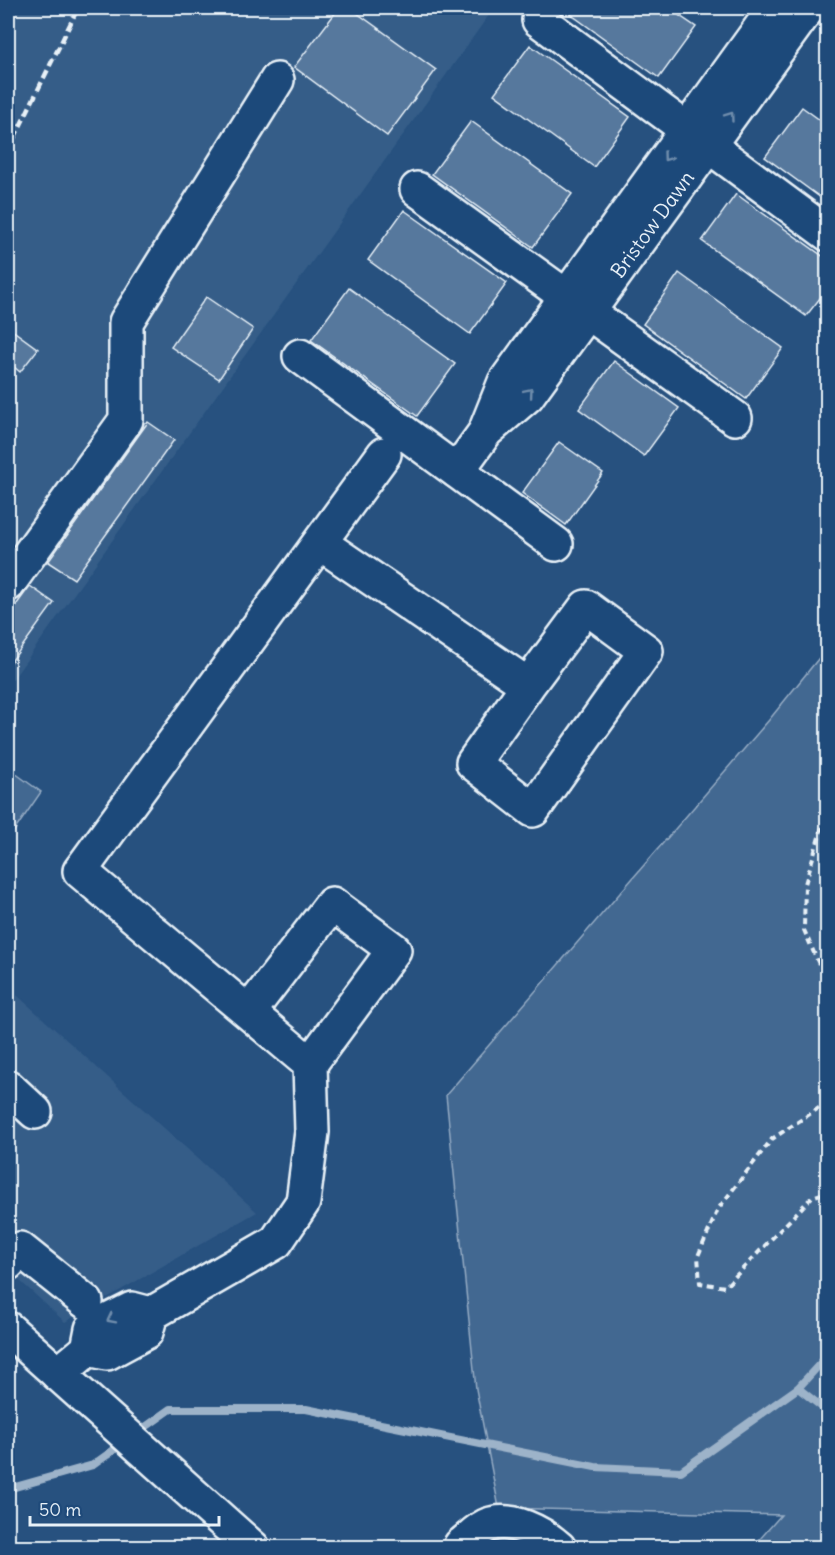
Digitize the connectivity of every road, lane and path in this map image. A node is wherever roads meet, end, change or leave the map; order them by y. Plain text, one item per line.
1 (775, 8) edge
2 (808, 8) edge
3 (539, 20) dead end
4 (278, 80) dead end
5 (698, 138) junction
6 (417, 189) dead end
7 (828, 234) edge
8 (577, 305) junction
9 (300, 356) dead end
10 (735, 418) dead end
11 (384, 454) dead end
12 (457, 471) junction
13 (320, 543) junction
14 (556, 544) dead end
15 (8, 584) edge
16 (528, 685) junction
17 (828, 807) edge
18 (828, 985) edge
19 (249, 1012) junction
20 (310, 1064) junction
21 (8, 1087) edge
22 (828, 1102) edge
23 (35, 1112) dead end
24 (828, 1192) edge
25 (8, 1263) edge
26 (86, 1302) dead end
27 (8, 1329) edge
28 (66, 1380) junction
29 (243, 1539) edge
30 (461, 1548) edge
31 (559, 1548) edge

1 - 5 main road, Bristow Dawn
5 -> 2 main road, Bristow Dawn
3 - 5 main road
4 - 15 main road
5 - 7 main road
5 - 8 main road, Bristow Dawn
6 - 8 main road
8 - 10 main road
8 - 12 main road, Bristow Dawn
9 - 12 main road
11 - 13 main road
12 - 14 main road
13 - 16 main road
13 - 19 main road
16 - 16 main road
17 - 18 path
19 - 20 main road
19 - 20 main road
20 - 28 main road
21 - 23 main road
22 - 24 path
25 - 26 main road
27 - 28 main road
28 - 29 main road
30 - 31 main road

